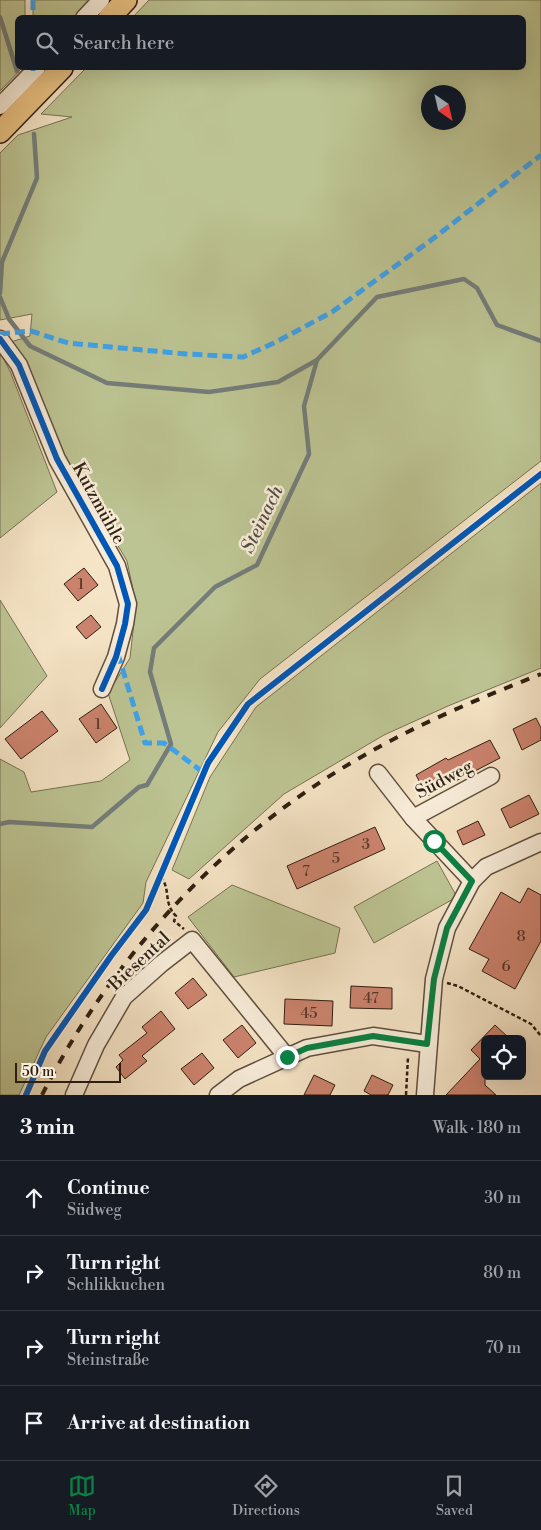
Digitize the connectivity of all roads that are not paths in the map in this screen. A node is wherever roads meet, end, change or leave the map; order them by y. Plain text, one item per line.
1 (101, 0) edge
2 (126, 0) edge
3 (87, 15) edge
4 (112, 15) edge
5 (35, 70) edge
6 (60, 70) edge
7 (0, 106) edge
8 (0, 132) edge
9 (0, 339) edge
10 (102, 689) dead end
11 (378, 773) dead end
12 (492, 776) dead end
13 (413, 818) junction
14 (541, 842) edge
15 (472, 881) junction
16 (427, 1044) junction
17 (287, 1057) junction
18 (74, 1095) edge
19 (218, 1095) edge
20 (425, 1095) edge

1 - 3 street
2 - 4 main road
5 - 7 street
6 - 8 main road
9 - 10 street, Kutzmühle
11 - 13 street
12 - 13 street, Südweg
13 - 15 street, Südweg
14 - 15 street
15 - 16 street
16 - 17 street
16 - 20 street
17 - 18 street, Biesental
17 - 19 street

